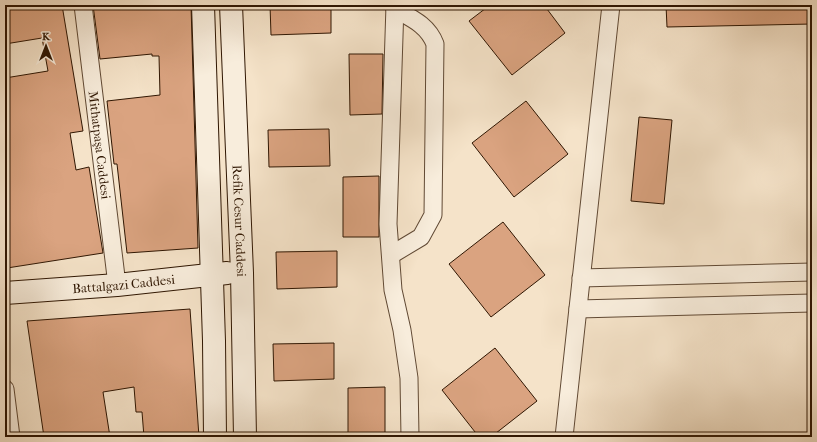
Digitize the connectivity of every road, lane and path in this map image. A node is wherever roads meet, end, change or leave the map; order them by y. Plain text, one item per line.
1 (83, 5) edge
2 (203, 5) edge
3 (231, 5) edge
4 (611, 5) edge
5 (395, 7) edge
6 (391, 255) junction
7 (812, 272) edge
8 (242, 273) junction
9 (212, 274) junction
10 (581, 278) junction
11 (117, 285) junction
12 (5, 293) edge
13 (812, 303) edge
14 (578, 309) junction
15 (5, 389) edge
16 (11, 437) edge
17 (215, 437) edge
18 (245, 437) edge
19 (410, 437) edge
20 (564, 437) edge

1 - 11 street, Mithatpaşa Caddesi
2 - 9 street
3 - 8 street, Refik Cesur Caddesi
4 - 10 street
5 - 6 street
5 - 6 street
6 - 19 street
7 - 10 street
8 - 9 street, Battalgazi Caddesi
8 - 18 street, Refik Cesur Caddesi
9 - 11 street, Battalgazi Caddesi
9 - 17 street
10 - 14 street
11 - 12 street, Battalgazi Caddesi
13 - 14 street
14 - 20 street
15 - 16 street

